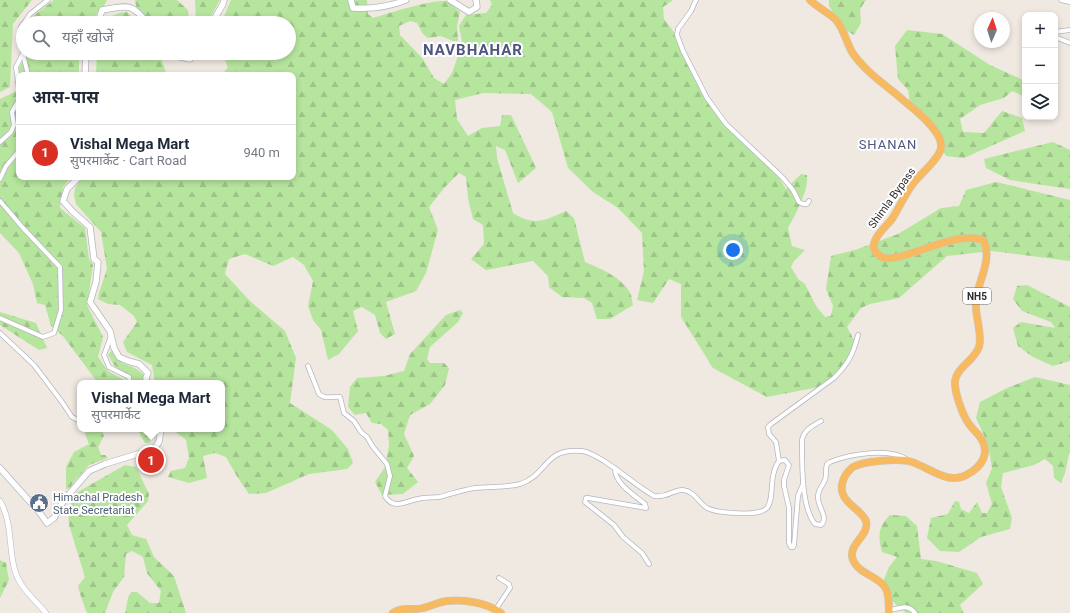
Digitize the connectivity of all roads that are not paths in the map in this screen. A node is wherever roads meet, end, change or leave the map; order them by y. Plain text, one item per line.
1 (48, 0) edge
2 (224, 0) edge
3 (351, 0) edge
4 (406, 0) edge
5 (450, 0) edge
6 (476, 0) edge
7 (696, 0) edge
8 (810, 0) edge
9 (1061, 0) edge
10 (1070, 2) edge
11 (29, 16) edge
12 (100, 16) edge
13 (143, 16) edge
14 (216, 16) edge
15 (1070, 30) edge
16 (1058, 32) edge
17 (1058, 38) edge
18 (1070, 43) edge
19 (20, 60) edge
20 (25, 60) edge
21 (86, 60) edge
22 (17, 72) edge
23 (27, 72) edge
24 (85, 72) edge
25 (16, 105) edge
26 (0, 142) edge
27 (16, 154) edge
28 (0, 179) edge
29 (76, 180) edge
30 (0, 201) edge
31 (809, 201) dead end
32 (0, 318) edge
33 (0, 333) edge
34 (111, 335) junction
35 (858, 336) dead end
36 (308, 366) dead end
37 (130, 380) edge
38 (146, 380) edge
39 (77, 420) edge
40 (821, 421) dead end
41 (161, 432) edge
42 (779, 461) junction
43 (910, 461) junction
44 (0, 468) edge
45 (615, 468) junction
46 (802, 484) junction
47 (0, 501) edge
48 (648, 564) dead end
49 (499, 578) dead end
50 (499, 611) edge
51 (889, 611) edge
52 (46, 613) edge
53 (393, 613) edge
54 (916, 613) edge

1 - 11 street
2 - 14 main road
3 - 4 main road
5 - 6 main road
7 - 31 street
8 - 43 highway, Shimla Bypass / NH5
9 - 10 street
12 - 13 main road
15 - 16 street
17 - 18 street
19 - 22 street
20 - 23 street
21 - 24 main road
25 - 26 street
27 - 28 street
29 - 34 main road
30 - 32 street
33 - 39 street
34 - 37 street
34 - 38 main road
35 - 42 street
36 - 45 street
40 - 46 street
41 - 44 main road
42 - 45 street
42 - 46 street
43 - 46 street
43 - 51 highway, Shimla Bypass / NH5
45 - 48 street
47 - 52 street
49 - 50 street
50 - 53 highway
51 - 54 street

